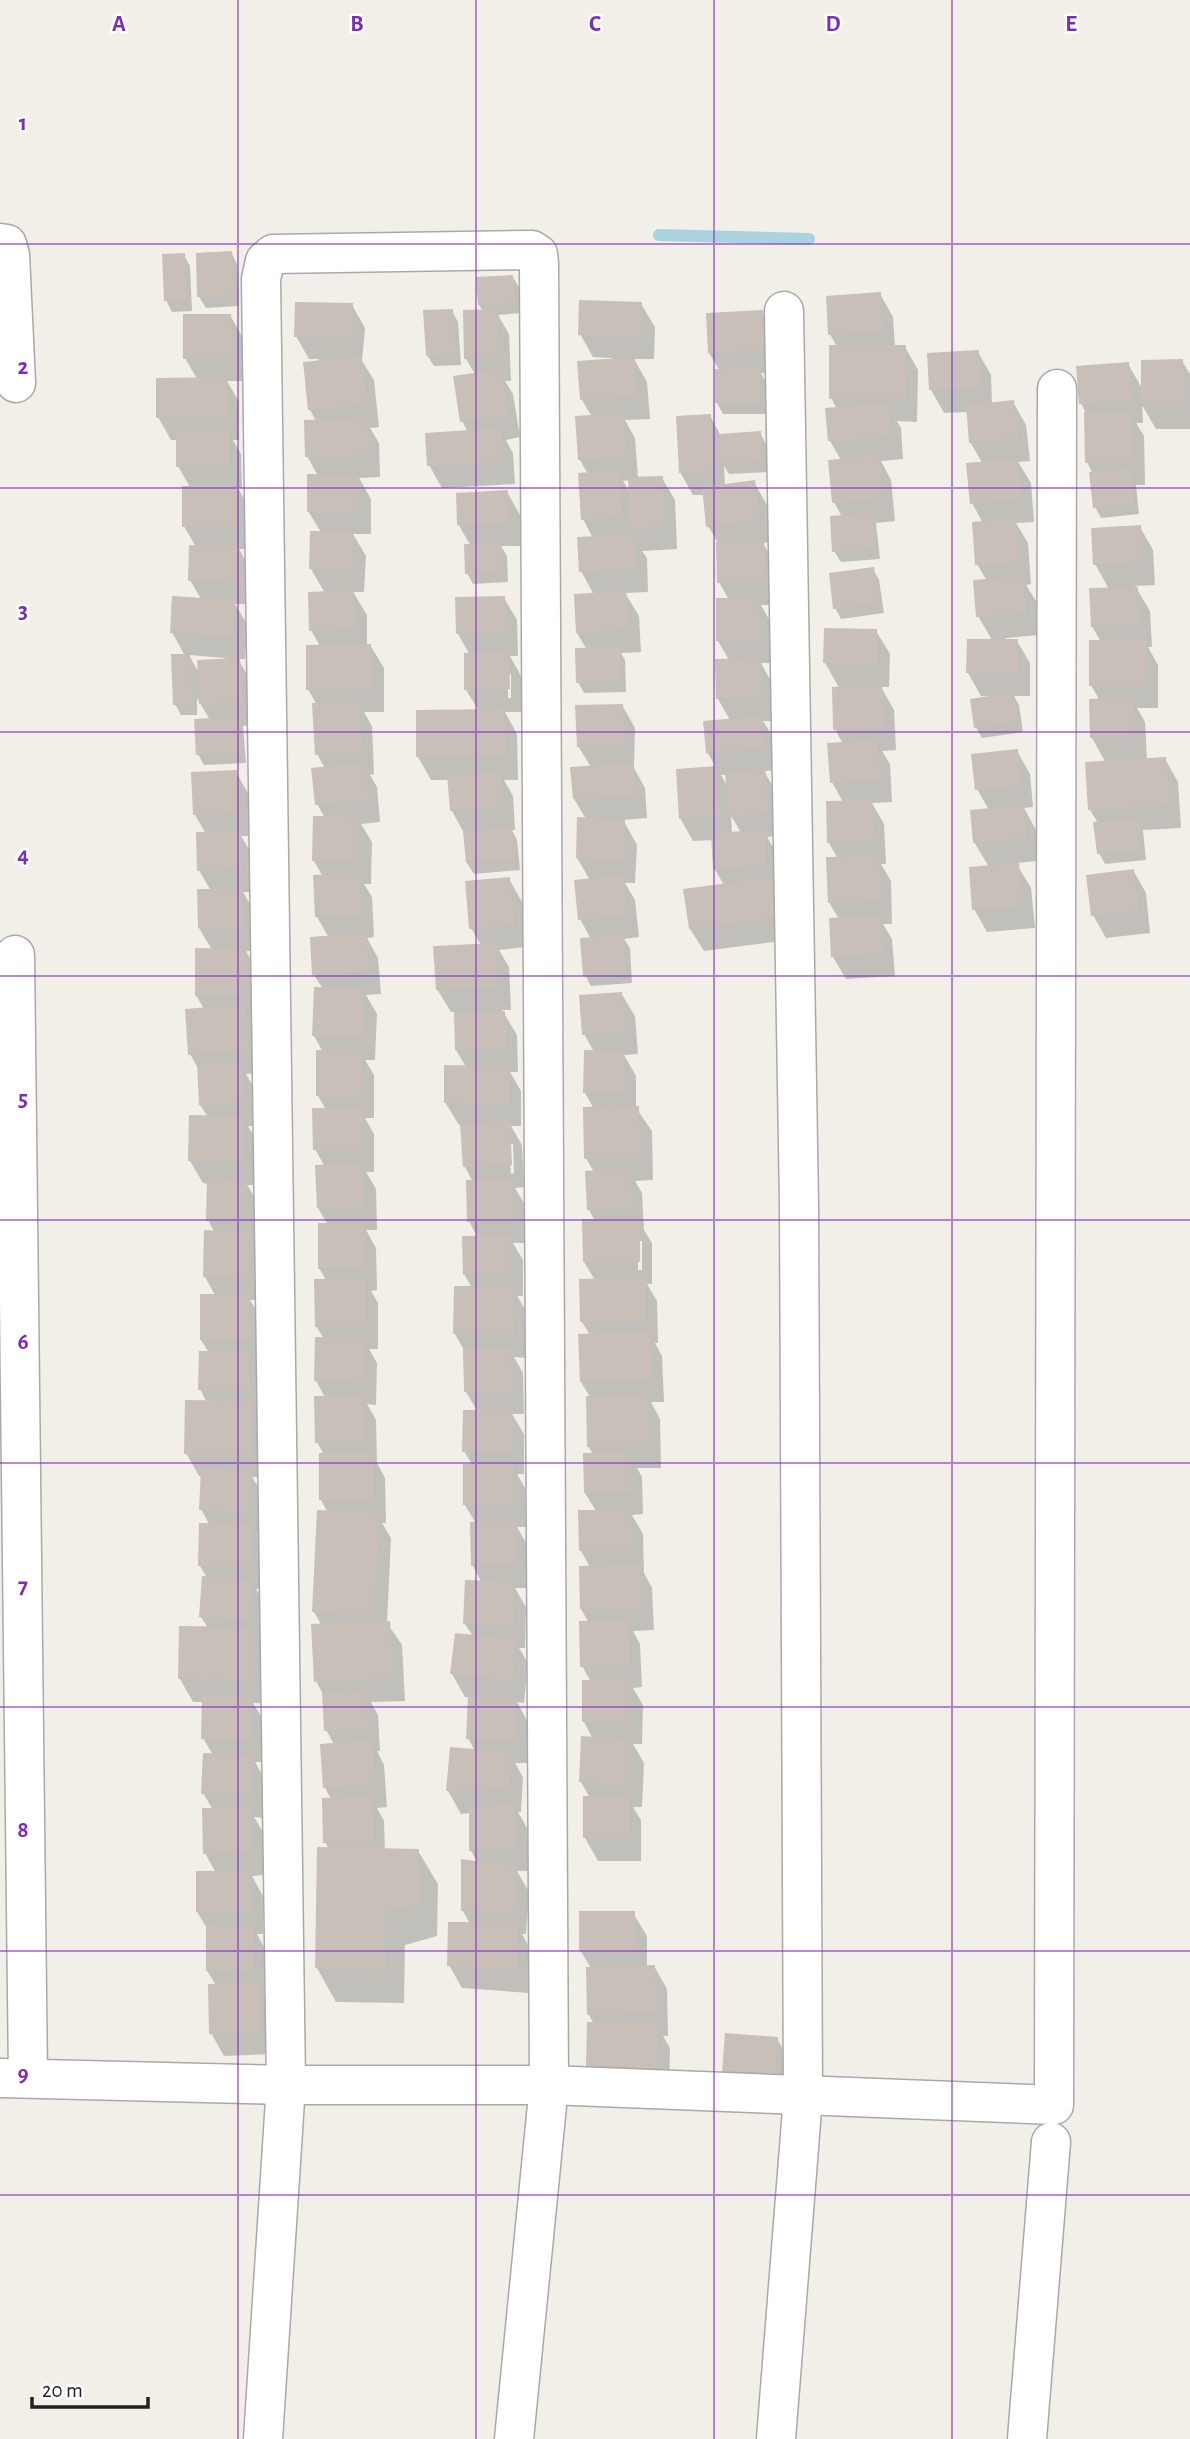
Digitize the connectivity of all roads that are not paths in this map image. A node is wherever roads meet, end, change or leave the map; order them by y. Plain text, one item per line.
1 (0, 243) edge
2 (784, 312) dead end
3 (16, 383) dead end
4 (1057, 388) dead end
5 (15, 955) dead end
6 (14, 2078) edge
7 (286, 2085) junction
8 (549, 2085) junction
9 (803, 2097) junction
10 (1051, 2142) dead end
11 (263, 2439) edge
12 (514, 2439) edge
13 (776, 2439) edge
14 (1027, 2439) edge

1 - 3 street
2 - 9 street
4 - 9 street
5 - 6 street
6 - 7 street
7 - 8 street
7 - 8 street
7 - 11 street
8 - 9 street
8 - 12 street
9 - 13 street
10 - 14 street

